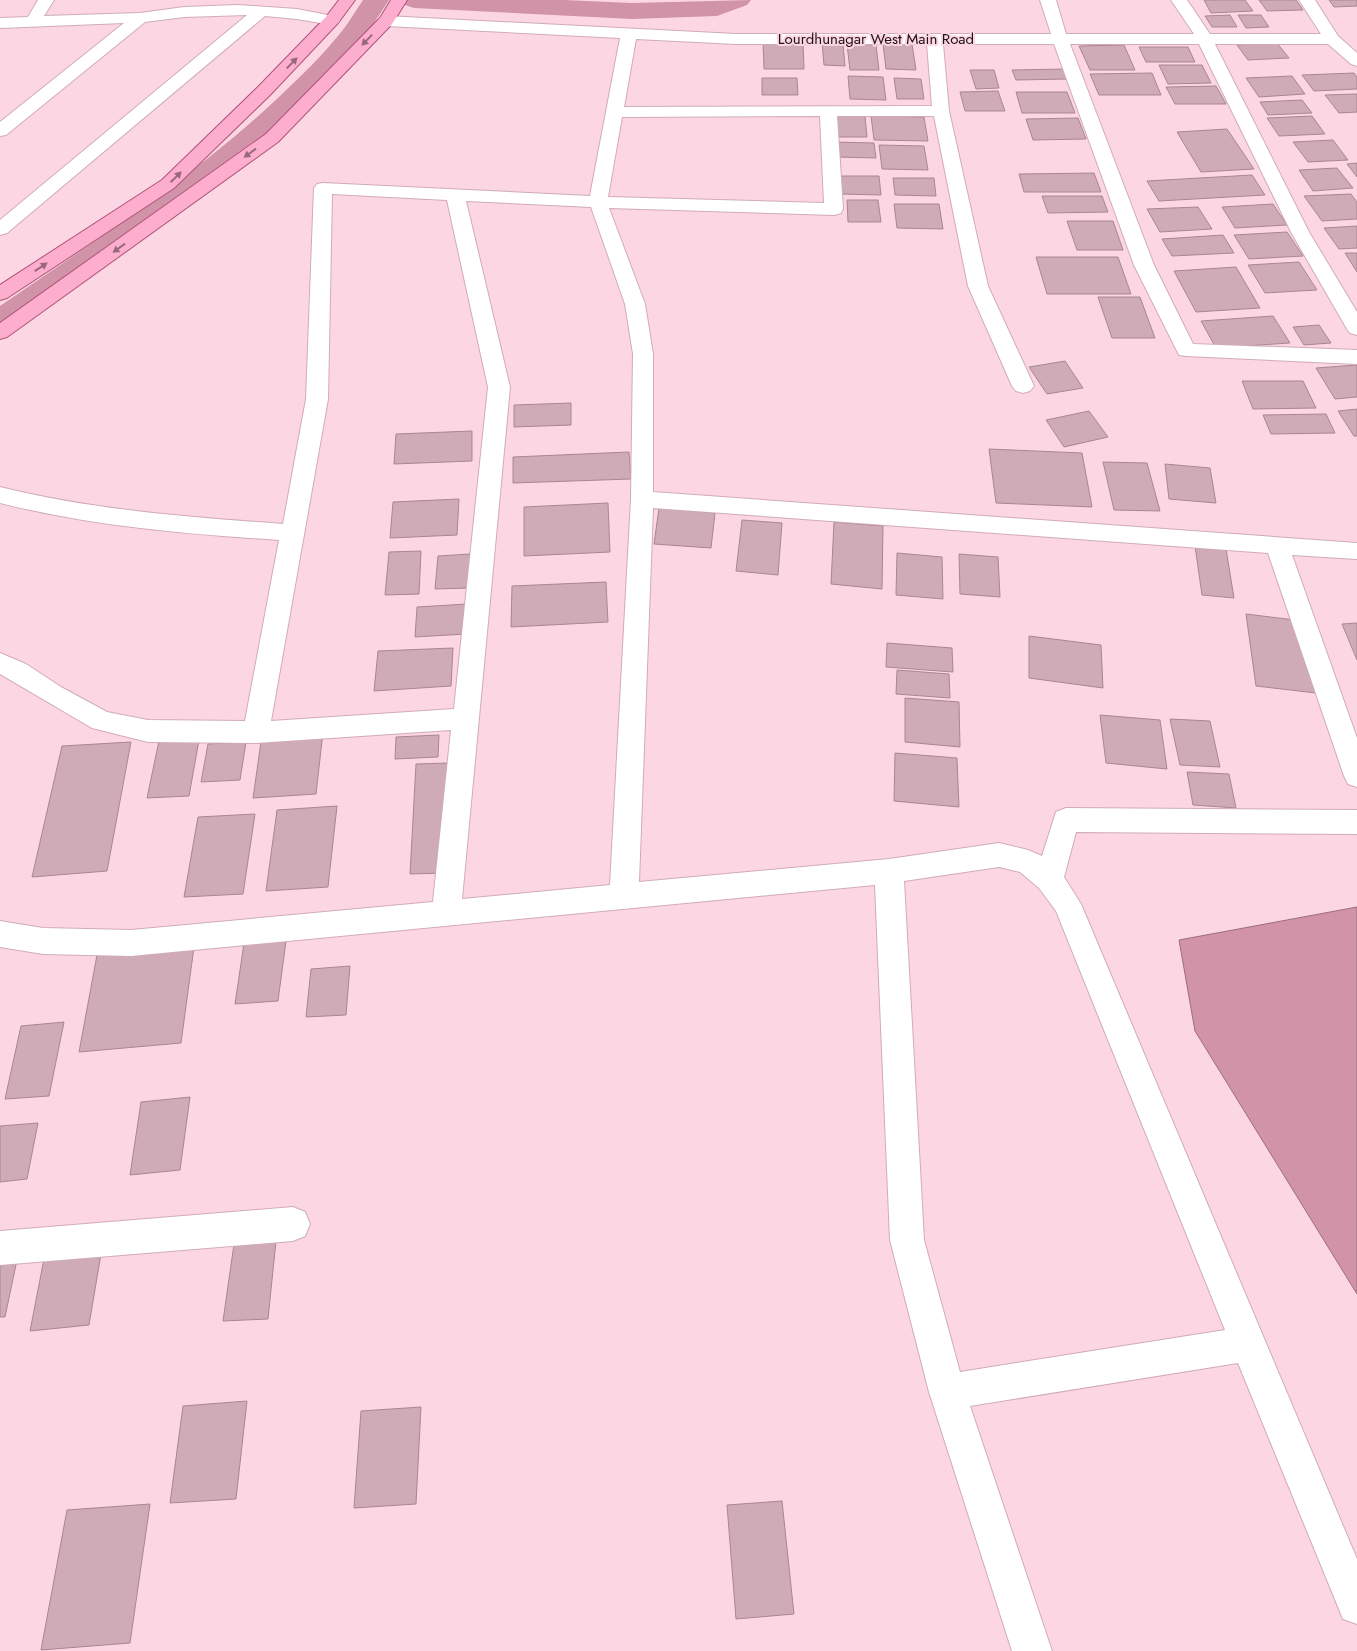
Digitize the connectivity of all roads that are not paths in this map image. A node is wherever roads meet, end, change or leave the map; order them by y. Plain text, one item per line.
1 (46, 0) edge
2 (348, 0) edge
3 (1048, 0) edge
4 (1179, 0) edge
5 (1307, 0) edge
6 (398, 1) edge
7 (262, 11) junction
8 (140, 18) junction
9 (332, 20) junction
10 (33, 21) junction
11 (386, 21) junction
12 (0, 23) edge
13 (629, 33) junction
14 (935, 39) junction
15 (1060, 39) junction
16 (1204, 39) junction
17 (1332, 39) junction
18 (1357, 61) edge
19 (828, 111) junction
20 (941, 111) junction
21 (614, 112) junction
22 (0, 131) edge
23 (455, 195) junction
24 (598, 202) junction
25 (0, 229) edge
26 (0, 294) edge
27 (1357, 329) edge
28 (0, 333) edge
29 (1357, 357) edge
30 (1023, 386) dead end
31 (0, 495) edge
32 (642, 499) junction
33 (293, 533) junction
34 (1278, 545) junction
35 (1357, 551) edge
36 (0, 663) edge
37 (465, 719) junction
38 (256, 732) junction
39 (1357, 776) edge
40 (1357, 822) edge
41 (889, 871) junction
42 (1049, 879) junction
43 (624, 896) junction
44 (446, 913) junction
45 (0, 934) edge
46 (293, 1224) dead end
47 (0, 1248) edge
48 (1248, 1344) junction
49 (947, 1392) junction
50 (1357, 1606) edge
51 (1032, 1651) edge

1 - 10 street
2 - 9 main road
3 - 15 street
4 - 16 street
5 - 17 street
6 - 11 main road
7 - 8 street
7 - 9 street
7 - 25 street
8 - 10 street
8 - 22 street
26 -> 9 main road
10 - 12 street
11 - 13 street, Lourdhunagar West Main Road
11 -> 28 main road
13 - 14 street, Lourdhunagar West Main Road
13 - 21 street
14 - 15 street, Lourdhunagar West Main Road
14 - 20 street
15 - 16 street, Lourdhunagar West Main Road
15 - 29 street
16 - 17 street, Lourdhunagar West Main Road
16 - 27 street
17 - 18 street
19 - 20 street
19 - 21 street
19 - 24 street
20 - 30 street
21 - 24 street
23 - 24 street
23 - 33 street
23 - 37 street
24 - 32 street
31 - 33 street
32 - 34 street
32 - 43 street
33 - 38 street
34 - 35 street
34 - 39 street
36 - 38 street
37 - 38 street
37 - 44 street
40 - 42 street
41 - 42 street
41 - 43 street
41 - 49 street
42 - 48 street
43 - 44 street
44 - 45 street
46 - 47 street
48 - 49 street
48 - 50 street
49 - 51 street

